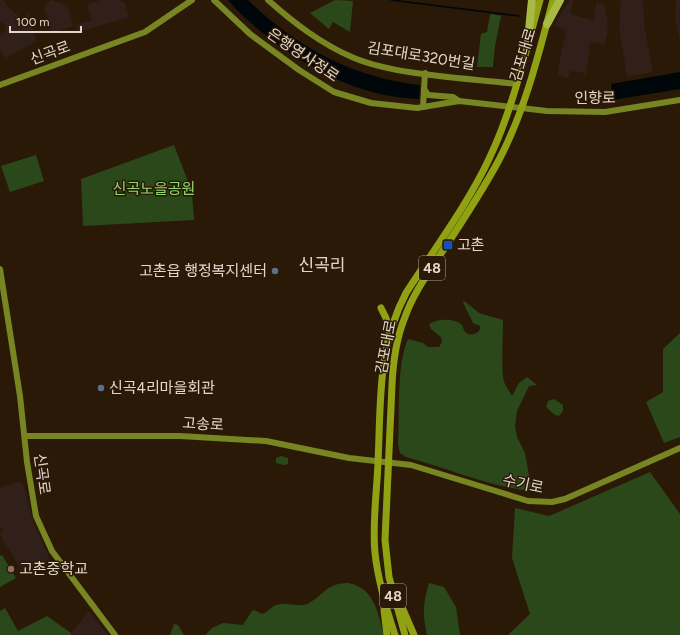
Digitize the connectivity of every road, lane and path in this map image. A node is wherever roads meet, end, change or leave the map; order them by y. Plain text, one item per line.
1 (192, 0) edge
2 (214, 0) edge
3 (268, 0) edge
4 (532, 0) edge
5 (540, 0) edge
6 (553, 0) edge
7 (560, 0) edge
8 (546, 24) junction
9 (528, 40) junction
10 (425, 73) junction
11 (516, 84) junction
12 (0, 85) edge
13 (424, 89) junction
14 (680, 100) edge
15 (459, 101) junction
16 (510, 106) junction
17 (423, 107) junction
18 (521, 107) junction
19 (0, 269) edge
20 (381, 308) dead end
21 (389, 333) junction
22 (25, 436) junction
23 (680, 448) edge
24 (378, 462) junction
25 (388, 463) junction
26 (389, 577) junction
27 (382, 592) junction
28 (115, 635) edge
29 (387, 635) edge
30 (395, 635) edge
31 (405, 635) edge
32 (414, 635) edge

1 - 12 street, 신곡로
2 - 17 street, 은행영사정로
3 - 10 street, 김포대로320번길
4 - 9 highway
5 - 9 main road, 김포대로 / 48
6 - 8 main road, 김포대로 / 48
7 - 8 highway
8 - 18 main road, 김포대로 / 48
9 - 11 main road, 김포대로 / 48
10 - 11 street, 김포대로320번길
10 - 13 street
11 - 16 main road, 김포대로 / 48
13 - 15 street
13 - 17 street
14 - 18 street, 인향로
15 - 16 street, 은행영사정로
15 - 17 street, 은행영사정로
16 - 18 street, 인향로
16 - 21 main road, 김포대로 / 48
18 - 25 main road, 김포대로 / 48
19 - 22 street, 신곡로
20 - 21 main road
21 - 24 main road, 김포대로 / 48
22 - 24 street, 고송로
22 - 28 street, 신곡로
23 - 25 street, 수기로
24 - 25 street, 수기로
24 - 27 main road, 김포대로 / 48
25 - 26 main road, 김포대로 / 48
26 - 31 main road, 김포대로 / 48
26 - 32 main road
27 - 29 main road
27 - 30 main road, 김포대로 / 48

